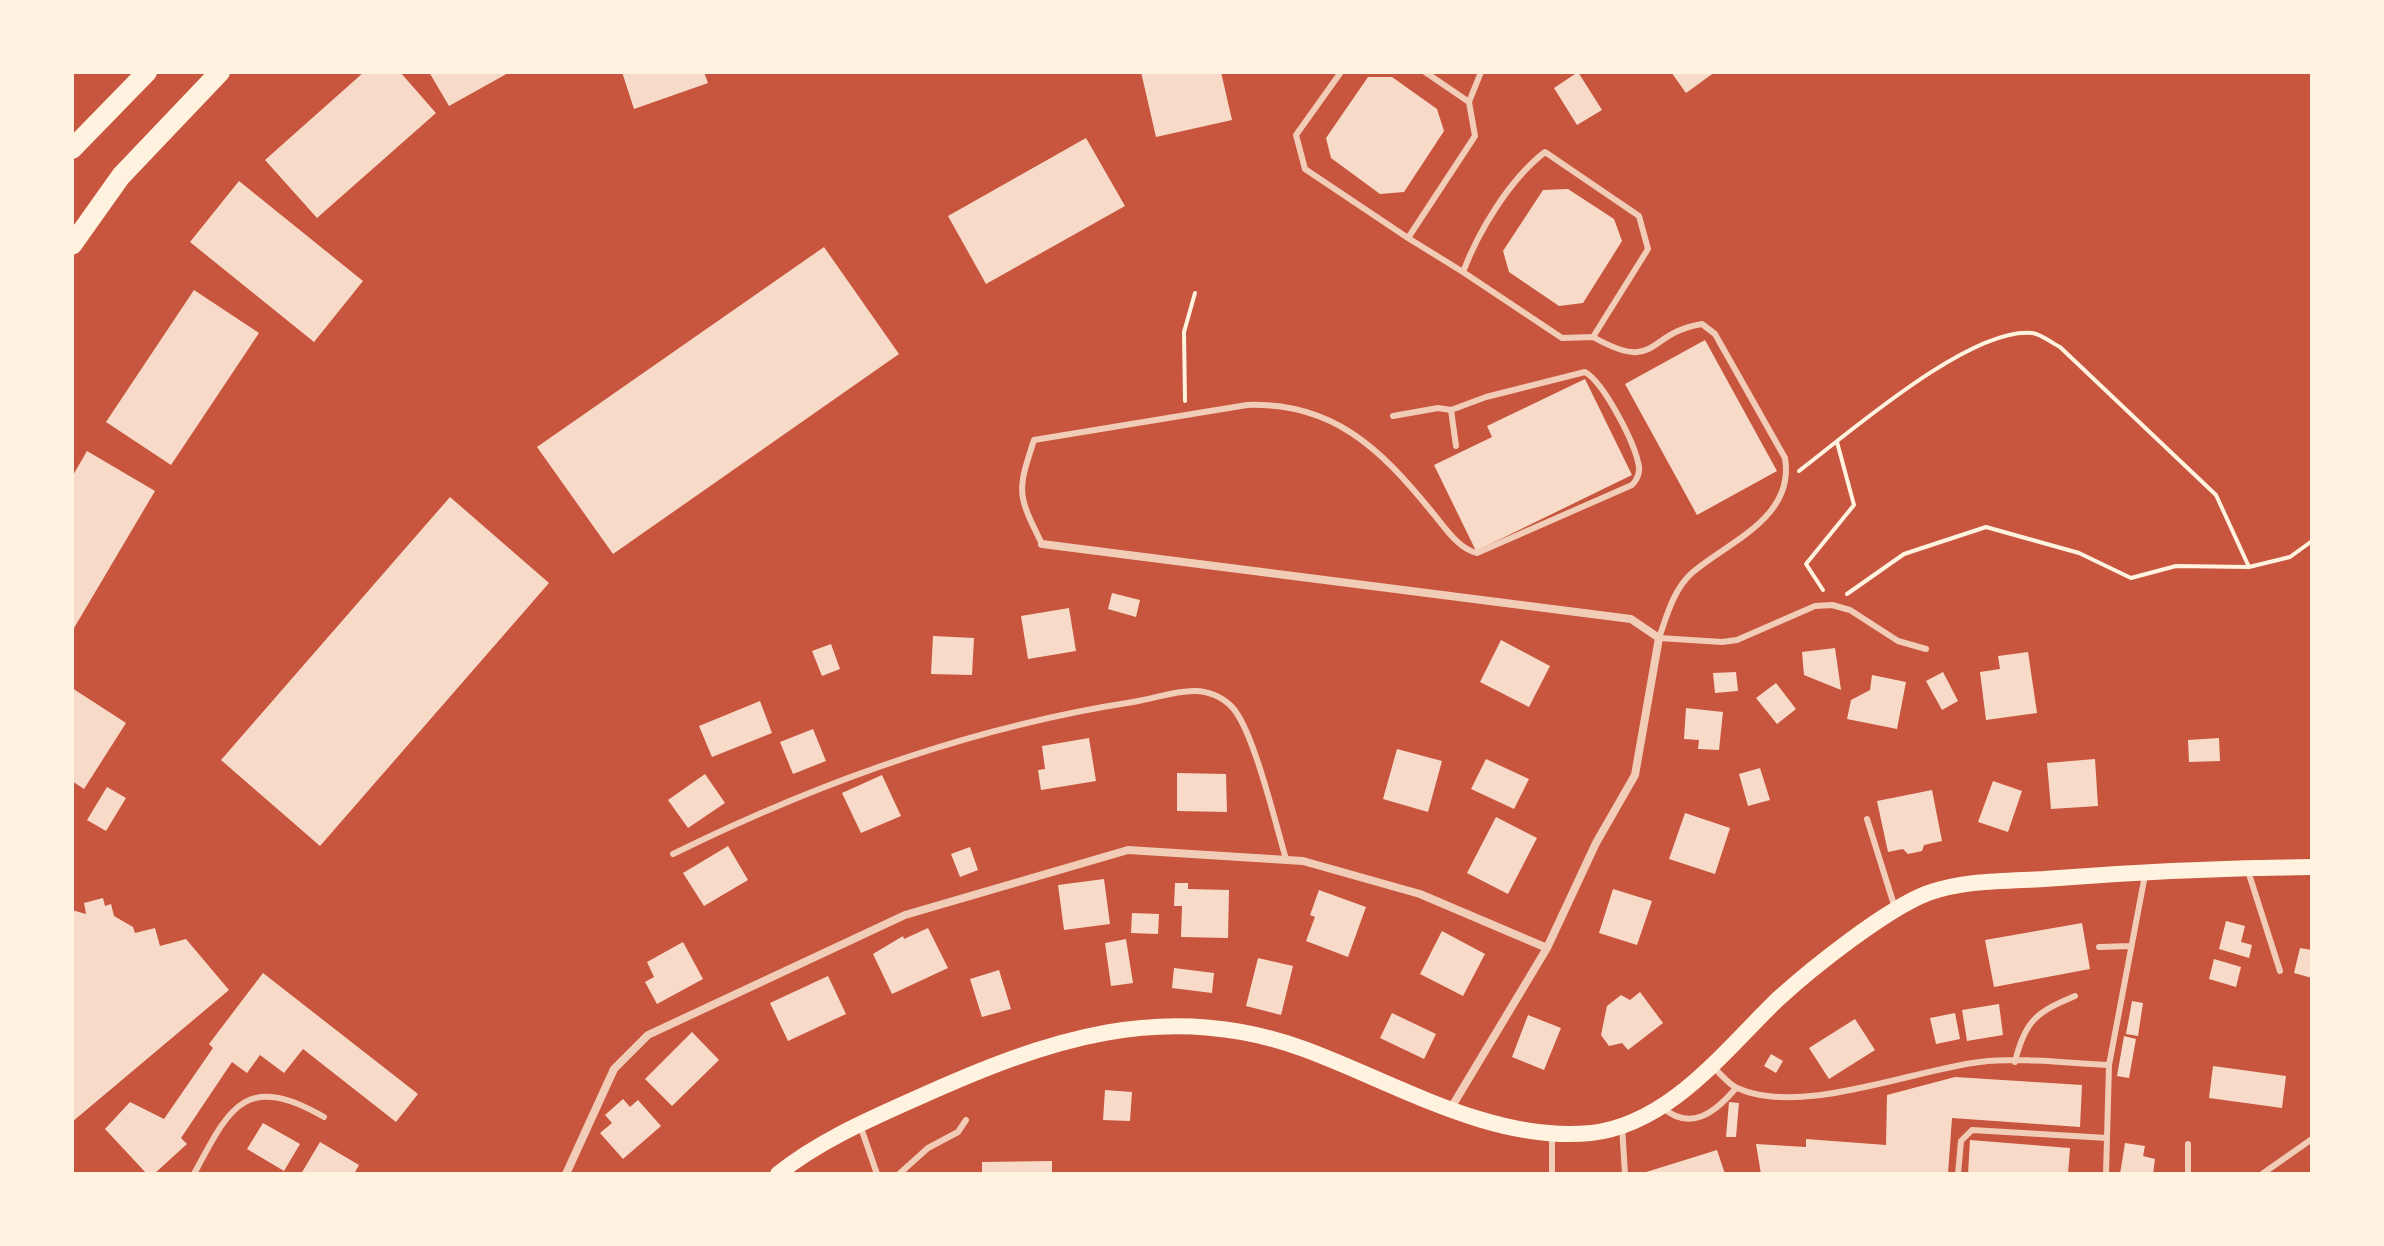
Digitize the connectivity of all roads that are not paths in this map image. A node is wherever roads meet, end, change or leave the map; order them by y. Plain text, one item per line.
1 (147, 72) edge
2 (220, 72) edge
3 (1341, 72) edge
4 (1425, 72) edge
5 (1481, 72) edge
6 (1469, 102) junction
7 (72, 149) edge
8 (1408, 238) junction
9 (72, 245) edge
10 (1463, 272) junction
11 (1593, 337) junction
12 (1451, 410) junction
13 (1393, 416) dead end
14 (1456, 446) dead end
15 (1042, 544) joint
16 (1659, 638) junction
17 (1926, 649) dead end
18 (1867, 819) dead end
19 (673, 854) dead end
20 (1286, 859) junction
21 (2312, 867) edge
22 (2247, 868) junction
23 (2146, 871) junction
24 (1896, 912) junction
25 (2131, 946) junction
26 (2099, 947) dead end
27 (1547, 948) junction
28 (2280, 971) dead end
29 (2075, 996) dead end
30 (2015, 1062) junction
31 (1711, 1065) junction
32 (2109, 1065) junction
33 (1736, 1088) junction
34 (1662, 1107) junction
35 (1451, 1108) junction
36 (324, 1117) dead end
37 (966, 1120) dead end
38 (859, 1124) junction
39 (1622, 1126) junction
40 (1552, 1132) junction
41 (2107, 1138) junction
42 (2312, 1139) edge
43 (2188, 1144) dead end
44 (194, 1174) edge
45 (566, 1174) edge
46 (778, 1174) edge
47 (877, 1174) edge
48 (899, 1174) edge
49 (1552, 1174) edge
50 (1625, 1174) edge
51 (1958, 1174) edge
52 (2106, 1174) edge
53 (2188, 1174) edge
54 (2262, 1174) edge

1 - 7 highway
2 - 9 highway
3 - 8 lane
4 - 6 lane
5 - 6 lane
6 - 8 lane
8 - 10 lane
10 - 11 lane
10 - 11 lane
11 - 16 lane
12 - 13 lane
12 - 14 lane
12 - 15 lane
15 - 16 street
16 - 17 lane
16 - 27 street
18 - 24 lane
19 - 20 lane
20 - 27 street
20 - 45 street
21 - 22 main road
22 - 23 main road
22 - 28 lane
23 - 24 main road
23 - 25 lane
24 - 31 main road
25 - 26 lane
25 - 32 lane
27 - 35 street
29 - 30 lane
30 - 32 lane
30 - 33 lane
31 - 33 lane
31 - 34 main road
32 - 41 lane
33 - 34 lane
34 - 39 main road
35 - 38 main road
35 - 40 main road
36 - 44 lane
37 - 48 lane
38 - 46 main road
38 - 47 lane
39 - 40 main road
39 - 50 lane
40 - 49 lane
41 - 51 lane
41 - 52 lane
42 - 54 lane
43 - 53 lane

